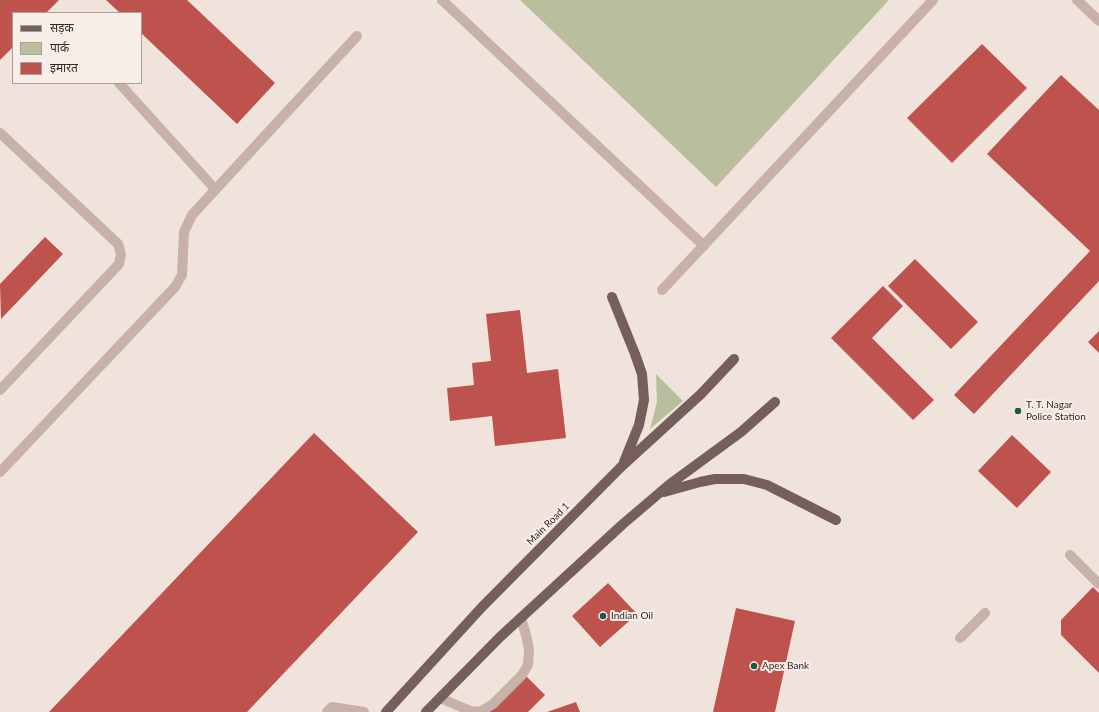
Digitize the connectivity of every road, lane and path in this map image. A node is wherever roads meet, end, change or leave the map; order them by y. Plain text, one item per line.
1 (442, 0) edge
2 (934, 0) edge
3 (1076, 0) edge
4 (1099, 21) edge
5 (357, 36) dead end
6 (120, 84) edge
7 (0, 133) edge
8 (216, 189) junction
9 (704, 246) junction
10 (662, 290) dead end
11 (612, 296) dead end
12 (734, 359) dead end
13 (0, 390) edge
14 (775, 402) dead end
15 (622, 466) junction
16 (0, 472) edge
17 (660, 493) junction
18 (836, 520) dead end
19 (1070, 555) dead end
20 (1099, 584) edge
21 (985, 613) dead end
22 (521, 618) junction
23 (960, 638) dead end
24 (440, 698) junction
25 (327, 712) edge
26 (364, 712) edge
27 (386, 712) edge
28 (426, 712) edge
29 (480, 712) edge

1 - 9 street
2 - 9 street
3 - 4 street
5 - 8 street
6 - 8 street
7 - 13 street
8 - 16 street
9 - 10 street
11 - 15 main road
12 - 15 main road, Main Road 1
14 - 17 main road
15 - 27 main road, Main Road 1
17 - 18 main road
17 - 22 main road
19 - 20 street
21 - 23 street
22 - 24 main road
22 - 29 street
24 - 28 main road
24 - 29 street
25 - 26 street

